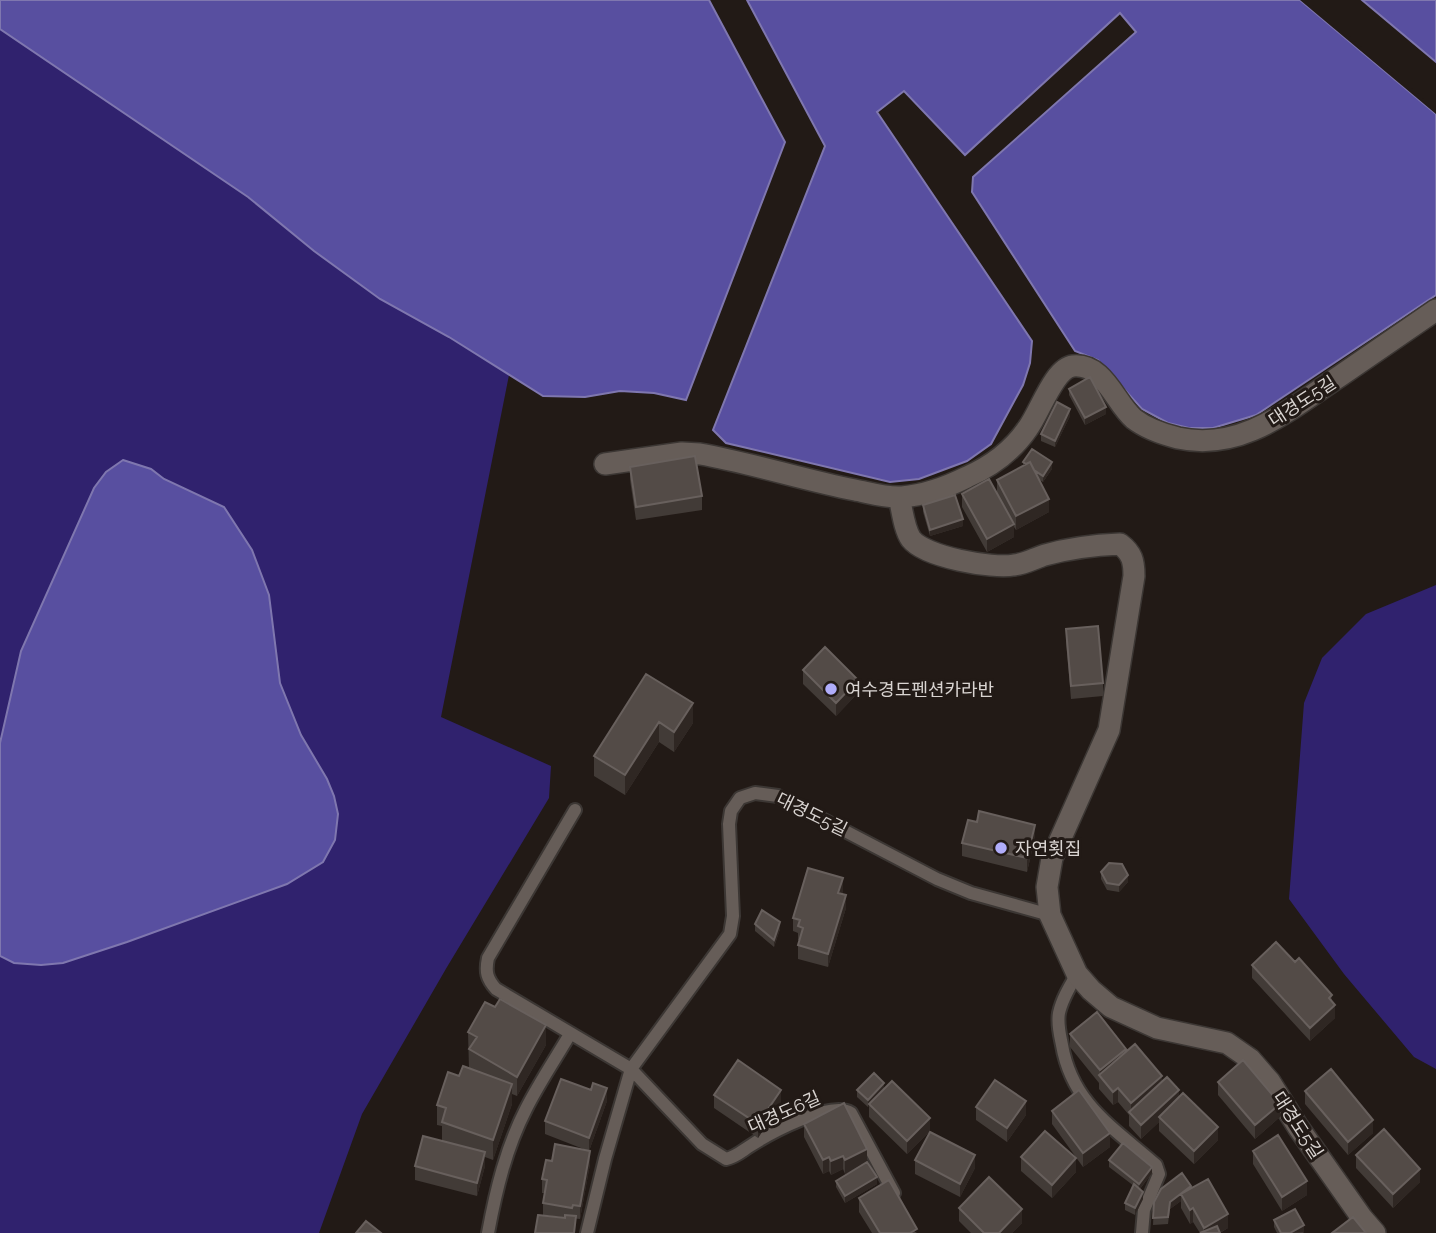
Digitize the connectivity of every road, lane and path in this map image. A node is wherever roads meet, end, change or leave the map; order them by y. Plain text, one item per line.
1 (1436, 310) edge
2 (606, 464) dead end
3 (899, 497) junction
4 (575, 810) dead end
5 (1050, 915) junction
6 (1076, 974) junction
7 (570, 1034) junction
8 (631, 1069) junction
9 (902, 1208) edge
10 (1363, 1225) edge
11 (488, 1233) edge
12 (587, 1233) edge
13 (1142, 1233) edge

1 - 3 street, 대경도5길
2 - 3 street, 대경도5길
3 - 5 street, 대경도5길
4 - 7 lane
5 - 6 street, 대경도5길
5 - 8 lane, 대경도5길
6 - 10 street, 대경도5길
6 - 13 lane
7 - 8 lane
7 - 11 lane
8 - 9 lane, 대경도6길
8 - 12 lane

